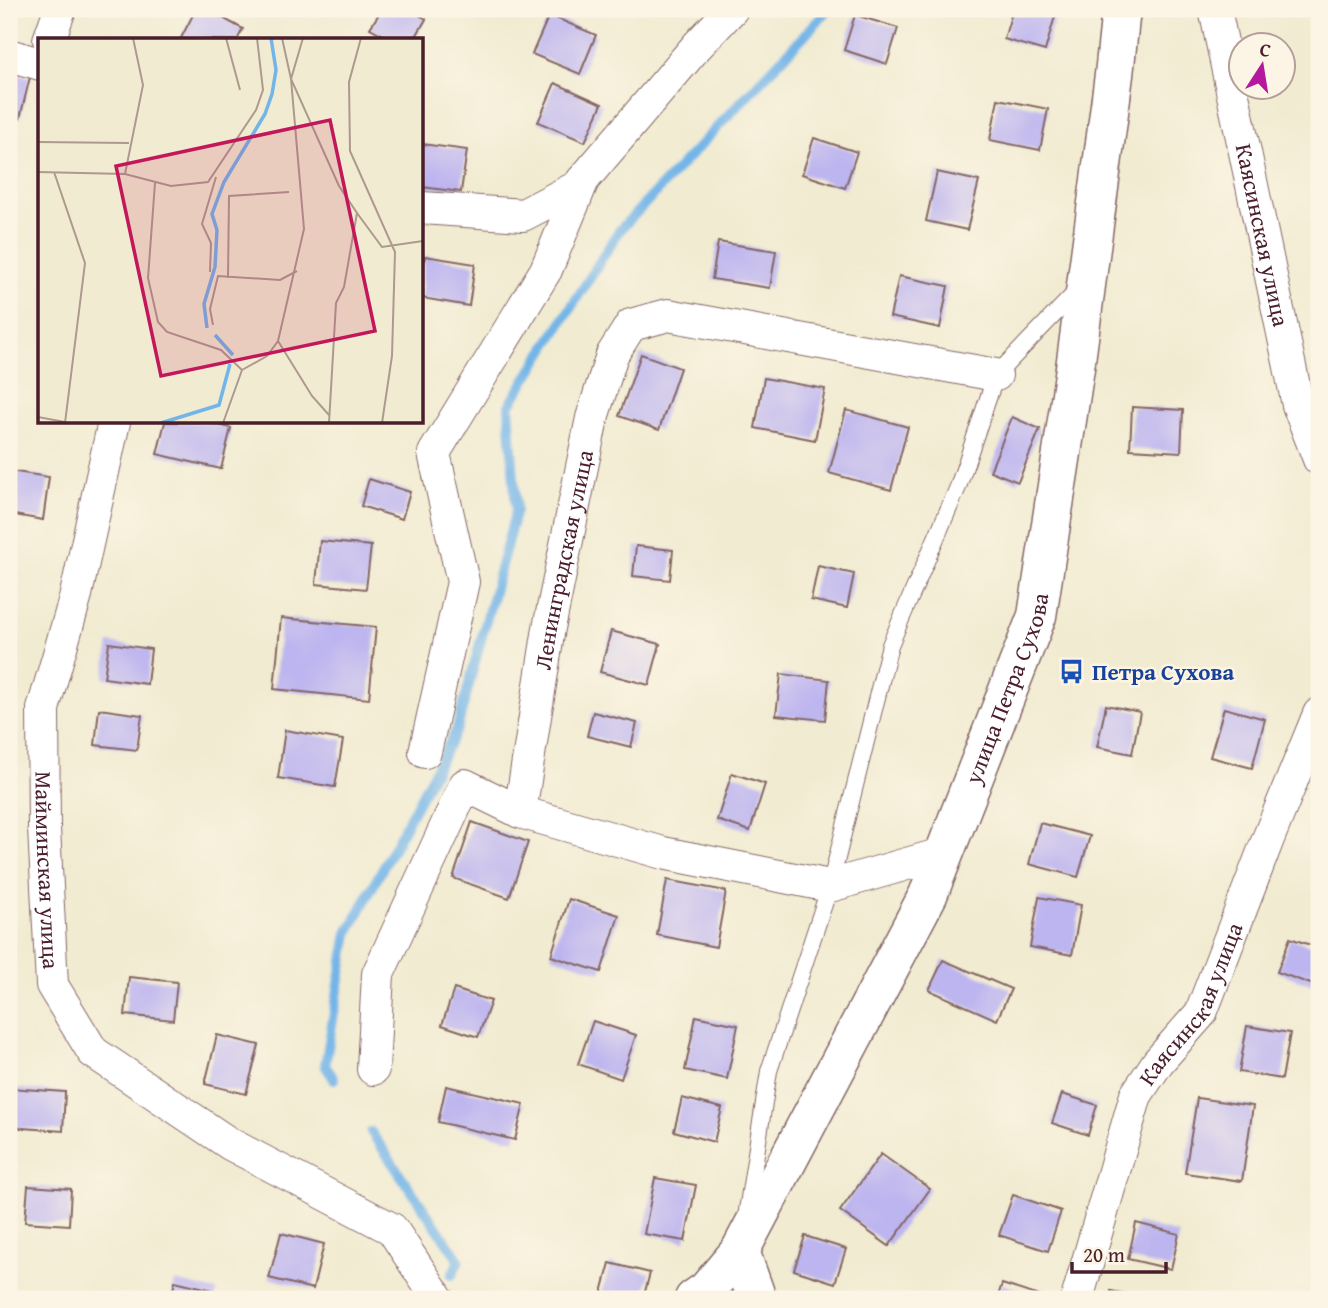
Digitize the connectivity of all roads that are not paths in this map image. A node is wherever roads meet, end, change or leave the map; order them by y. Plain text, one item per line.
1 (60, 9) edge
2 (732, 9) edge
3 (1121, 9) edge
4 (1215, 9) edge
5 (50, 38) edge
6 (9, 55) edge
7 (38, 63) edge
8 (583, 180) junction
9 (424, 208) edge
10 (1087, 281) junction
11 (996, 375) junction
12 (114, 424) edge
13 (1319, 458) edge
14 (1319, 714) edge
15 (425, 752) dead end
16 (520, 812) junction
17 (945, 853) junction
18 (830, 886) junction
19 (373, 1069) dead end
20 (740, 1251) junction
21 (438, 1299) edge
22 (694, 1299) edge
23 (757, 1299) edge
24 (1077, 1299) edge

1 - 5 street
2 - 8 street
3 - 10 street, улица Петра Сухова
4 - 13 street, Каясинская улица
6 - 7 street
8 - 9 street
8 - 15 street
10 - 11 lane
10 - 17 street, улица Петра Сухова
11 - 16 street, Ленинградская улица
11 - 18 lane
12 - 21 street, Майминская улица
14 - 24 street, Каясинская улица
16 - 18 street
16 - 19 street
17 - 18 street
17 - 20 street, улица Петра Сухова
18 - 20 lane
20 - 22 street, улица Петра Сухова
20 - 23 street

